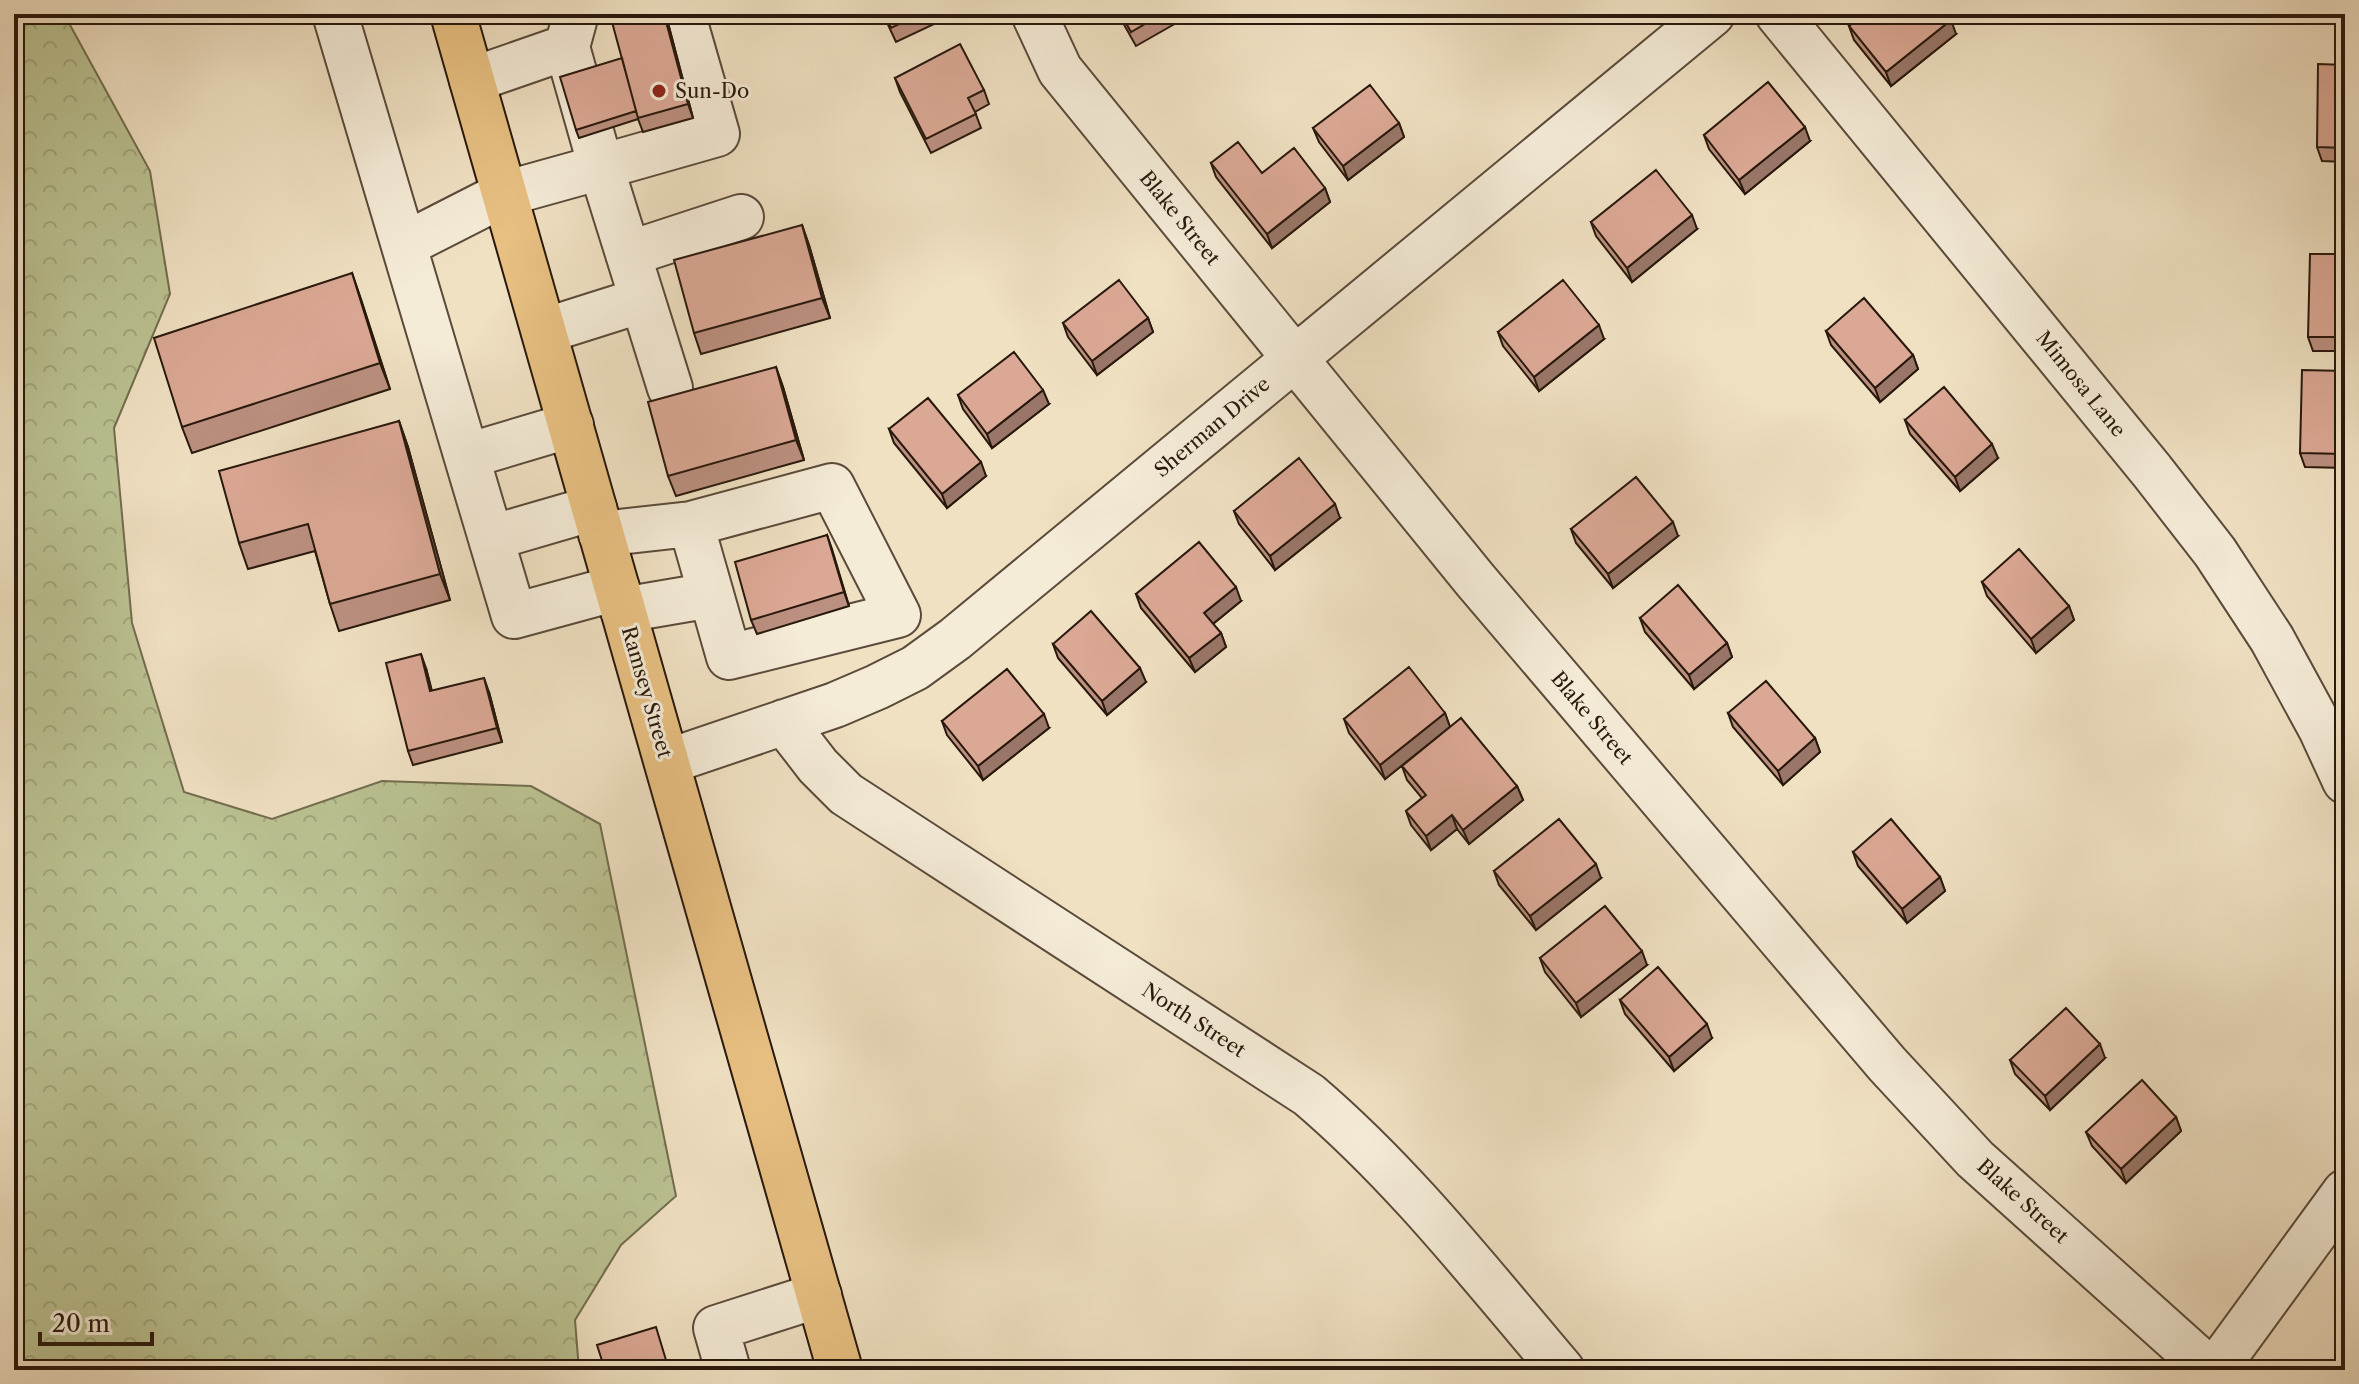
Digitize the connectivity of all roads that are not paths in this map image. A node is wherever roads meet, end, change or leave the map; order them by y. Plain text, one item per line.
1 (335, 14) edge
2 (453, 14) edge
3 (679, 14) edge
4 (1034, 14) edge
5 (1712, 14) edge
6 (1778, 14) edge
7 (572, 31) edge
8 (472, 80) junction
9 (601, 167) junction
10 (504, 194) junction
11 (741, 217) dead end
12 (404, 245) junction
13 (628, 254) junction
14 (642, 300) junction
15 (544, 331) junction
16 (1295, 358) junction
17 (670, 388) dead end
18 (571, 425) junction
19 (467, 456) junction
20 (598, 521) junction
21 (691, 524) junction
22 (491, 538) junction
23 (711, 595) junction
24 (620, 599) junction
25 (846, 628) junction
26 (877, 687) junction
27 (784, 722) junction
28 (667, 762) junction
29 (2345, 781) edge
30 (2345, 1192) edge
31 (819, 1295) junction
32 (728, 1370) edge
33 (840, 1370) edge
34 (1562, 1370) edge
35 (2212, 1370) edge

1 - 12 street
2 - 8 main road, Ramsey Street
3 - 9 street
4 - 16 street, Blake Street
5 - 16 street, Sherman Drive
6 - 29 street, Mimosa Lane
7 - 8 street
7 - 9 street
8 - 10 main road, Ramsey Street
9 - 10 street
9 - 13 street
10 - 12 street
10 - 15 main road, Ramsey Street
11 - 13 street
12 - 19 street
13 - 14 street
14 - 15 street
14 - 17 street
15 - 18 main road, Ramsey Street
16 - 26 street, Sherman Drive
16 - 35 street, Blake Street
18 - 19 street
18 - 20 main road, Ramsey Street
19 - 22 street
20 - 21 street
20 - 22 street
20 - 24 main road, Ramsey Street
21 - 23 street
21 - 25 street
22 - 24 street
23 - 24 street
23 - 25 street
24 - 28 main road, Ramsey Street
25 - 26 street
26 - 27 street, Sherman Drive
27 - 28 street, Sherman Drive
27 - 34 street, North Street
28 - 31 main road, Ramsey Street
30 - 35 street
31 - 32 street
31 - 33 main road, Ramsey Street

